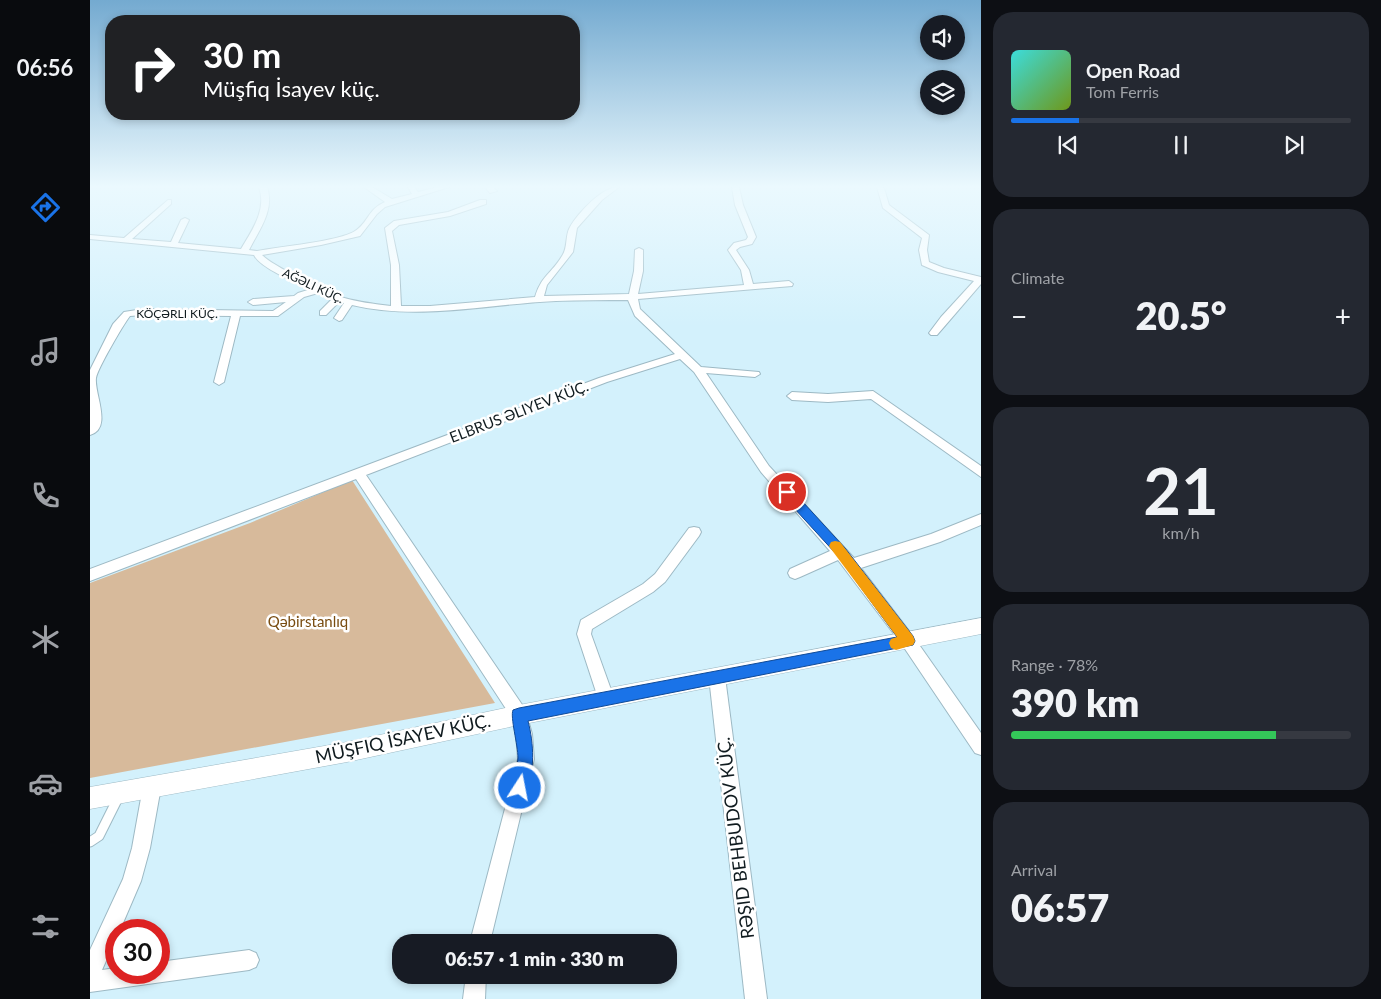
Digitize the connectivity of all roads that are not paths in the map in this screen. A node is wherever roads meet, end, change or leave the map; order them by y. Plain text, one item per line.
1 (133, 234) edge
2 (179, 234) edge
3 (253, 234) edge
4 (358, 234) edge
5 (389, 234) edge
6 (571, 234) edge
7 (751, 234) edge
8 (922, 234) edge
9 (90, 237) edge
10 (125, 241) junction
11 (173, 246) junction
12 (639, 250) dead end
13 (244, 253) junction
14 (257, 253) junction
15 (981, 280) edge
16 (789, 284) dead end
17 (749, 287) junction
18 (319, 290) junction
19 (632, 297) junction
20 (295, 299) junction
21 (337, 299) junction
22 (539, 300) junction
23 (253, 302) dead end
24 (350, 302) junction
25 (396, 309) junction
26 (323, 313) dead end
27 (236, 314) junction
28 (339, 318) dead end
29 (934, 333) dead end
30 (682, 355) junction
31 (698, 370) junction
32 (755, 374) dead end
33 (219, 382) dead end
34 (792, 396) dead end
35 (90, 431) edge
36 (981, 472) edge
37 (358, 474) junction
38 (981, 519) edge
39 (694, 532) dead end
40 (841, 552) junction
41 (851, 564) junction
42 (795, 573) dead end
43 (90, 575) edge
44 (981, 626) edge
45 (908, 641) junction
46 (717, 677) junction
47 (606, 698) junction
48 (519, 715) junction
49 (981, 747) edge
50 (152, 787) junction
51 (121, 792) junction
52 (90, 798) edge
53 (90, 842) edge
54 (482, 934) edge
55 (249, 960) dead end
56 (170, 970) edge
57 (90, 973) edge
58 (105, 980) edge
59 (90, 982) edge
60 (475, 984) edge
61 (474, 999) edge
62 (756, 999) edge

1 - 10 street
2 - 11 street
3 - 13 street
4 - 14 street
5 - 25 street
6 - 22 street
7 - 17 street
8 - 15 street
9 - 10 street
10 - 11 street
11 - 13 street
12 - 19 street
13 - 14 street
14 - 18 street, AĞƏLI KÜÇ.
15 - 29 street
16 - 17 street, AĞƏLI KÜÇ.
17 - 19 street, AĞƏLI KÜÇ.
18 - 20 street, KÖÇƏRLI KÜÇ.
18 - 21 street, AĞƏLI KÜÇ.
19 - 22 street, AĞƏLI KÜÇ.
19 - 30 street
20 - 23 street
20 - 27 street, KÖÇƏRLI KÜÇ.
21 - 24 street, AĞƏLI KÜÇ.
21 - 26 street
22 - 25 street, AĞƏLI KÜÇ.
24 - 25 street, AĞƏLI KÜÇ.
24 - 28 street
27 - 33 street
27 - 35 street, KÖÇƏRLI KÜÇ.
30 - 31 street
30 - 37 street, ELBRUS ƏLIYEV KÜÇ.
31 - 32 street
31 - 40 street
34 - 36 street
37 - 43 street, ELBRUS ƏLIYEV KÜÇ.
37 - 48 street
38 - 41 street
39 - 47 street
40 - 41 street
40 - 42 street
41 - 45 street
44 - 45 street, MÜŞFIQ İSAYEV KÜÇ.
45 - 46 street, MÜŞFIQ İSAYEV KÜÇ.
45 - 49 street
46 - 47 street, MÜŞFIQ İSAYEV KÜÇ.
46 - 62 street, RƏŞID BEHBUDOV KÜÇ.
47 - 48 street, MÜŞFIQ İSAYEV KÜÇ.
48 - 50 street, MÜŞFIQ İSAYEV KÜÇ.
48 - 54 street
50 - 51 street, MÜŞFIQ İSAYEV KÜÇ.
50 - 57 street
51 - 52 street, MÜŞFIQ İSAYEV KÜÇ.
51 - 53 lane
55 - 56 street
58 - 59 street
60 - 61 street

